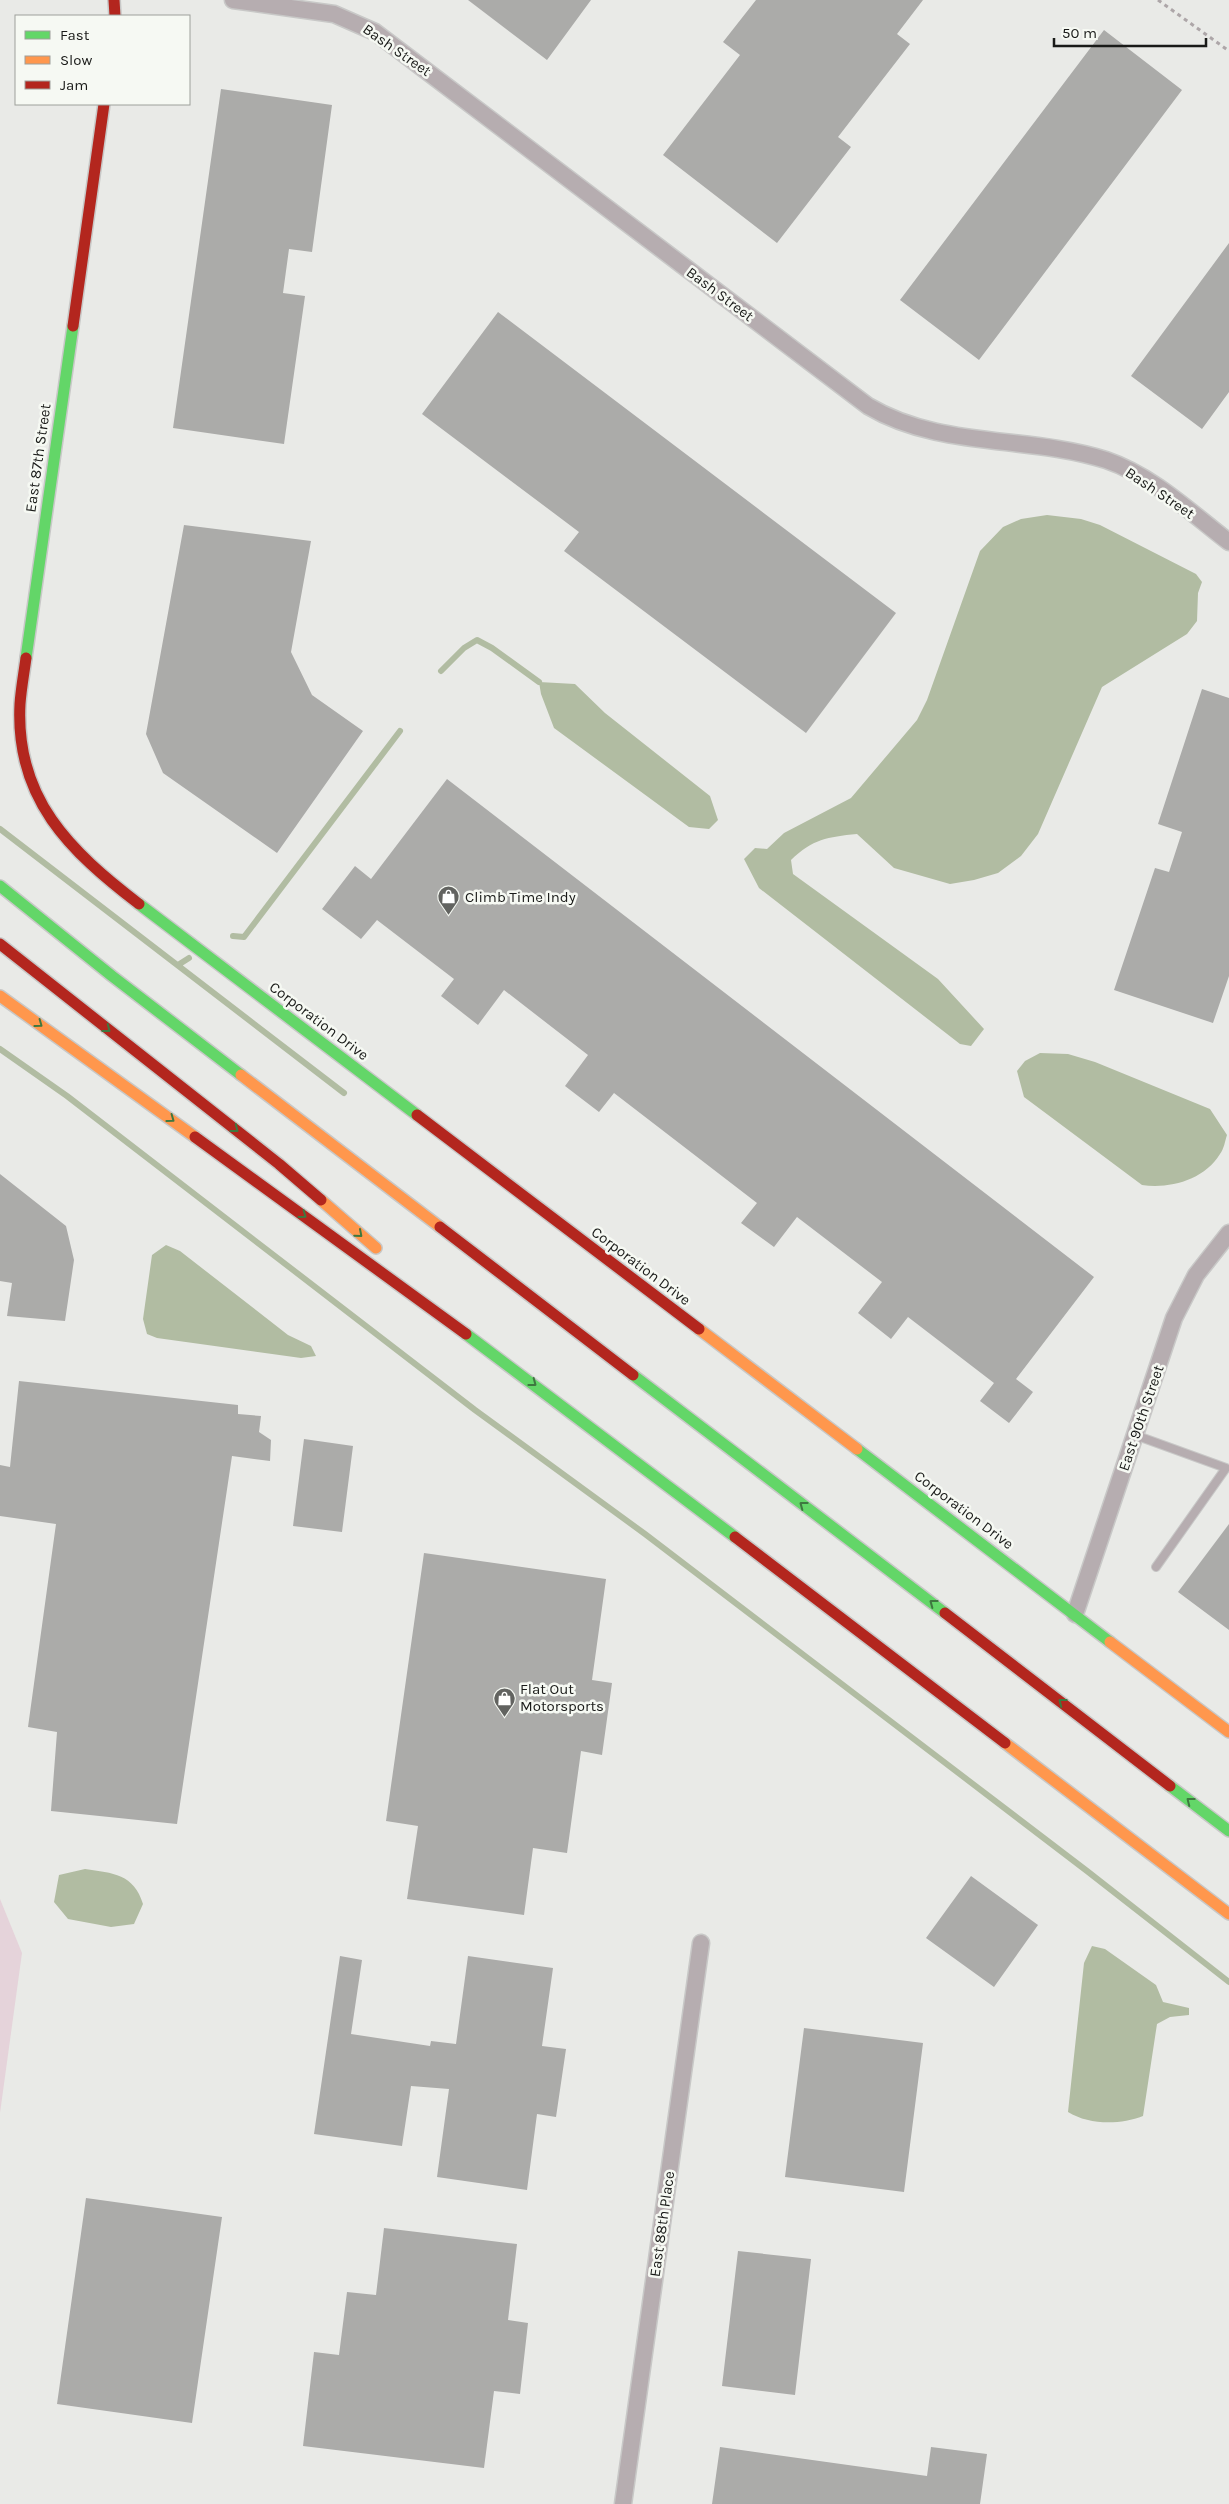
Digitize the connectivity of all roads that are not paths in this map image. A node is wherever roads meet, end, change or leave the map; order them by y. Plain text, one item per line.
1 (114, 0) edge
2 (233, 0) edge
3 (115, 15) edge
4 (104, 105) edge
5 (1229, 542) edge
6 (46, 812) joint
7 (0, 886) edge
8 (0, 944) edge
9 (0, 996) edge
10 (1226, 1241) edge
11 (382, 1254) dead end
12 (412, 1279) dead end
13 (515, 1369) junction
14 (1135, 1435) junction
15 (1227, 1468) edge
16 (1156, 1567) dead end
17 (1075, 1614) junction
18 (1229, 1732) edge
19 (1229, 1831) edge
20 (1229, 1914) edge
21 (701, 1943) dead end
22 (622, 2504) edge

1 - 3 main road
2 - 5 street, Bash Street
4 - 6 main road, East 87th Street
6 - 17 main road, Corporation Drive
19 -> 7 main road
8 -> 11 main road
9 -> 13 main road
10 - 14 street, East 90th Street
12 - 13 main road
13 -> 20 main road
14 - 15 lane
14 - 17 street, East 90th Street
15 - 16 lane
17 - 18 main road, Corporation Drive
21 - 22 street, East 88th Place

